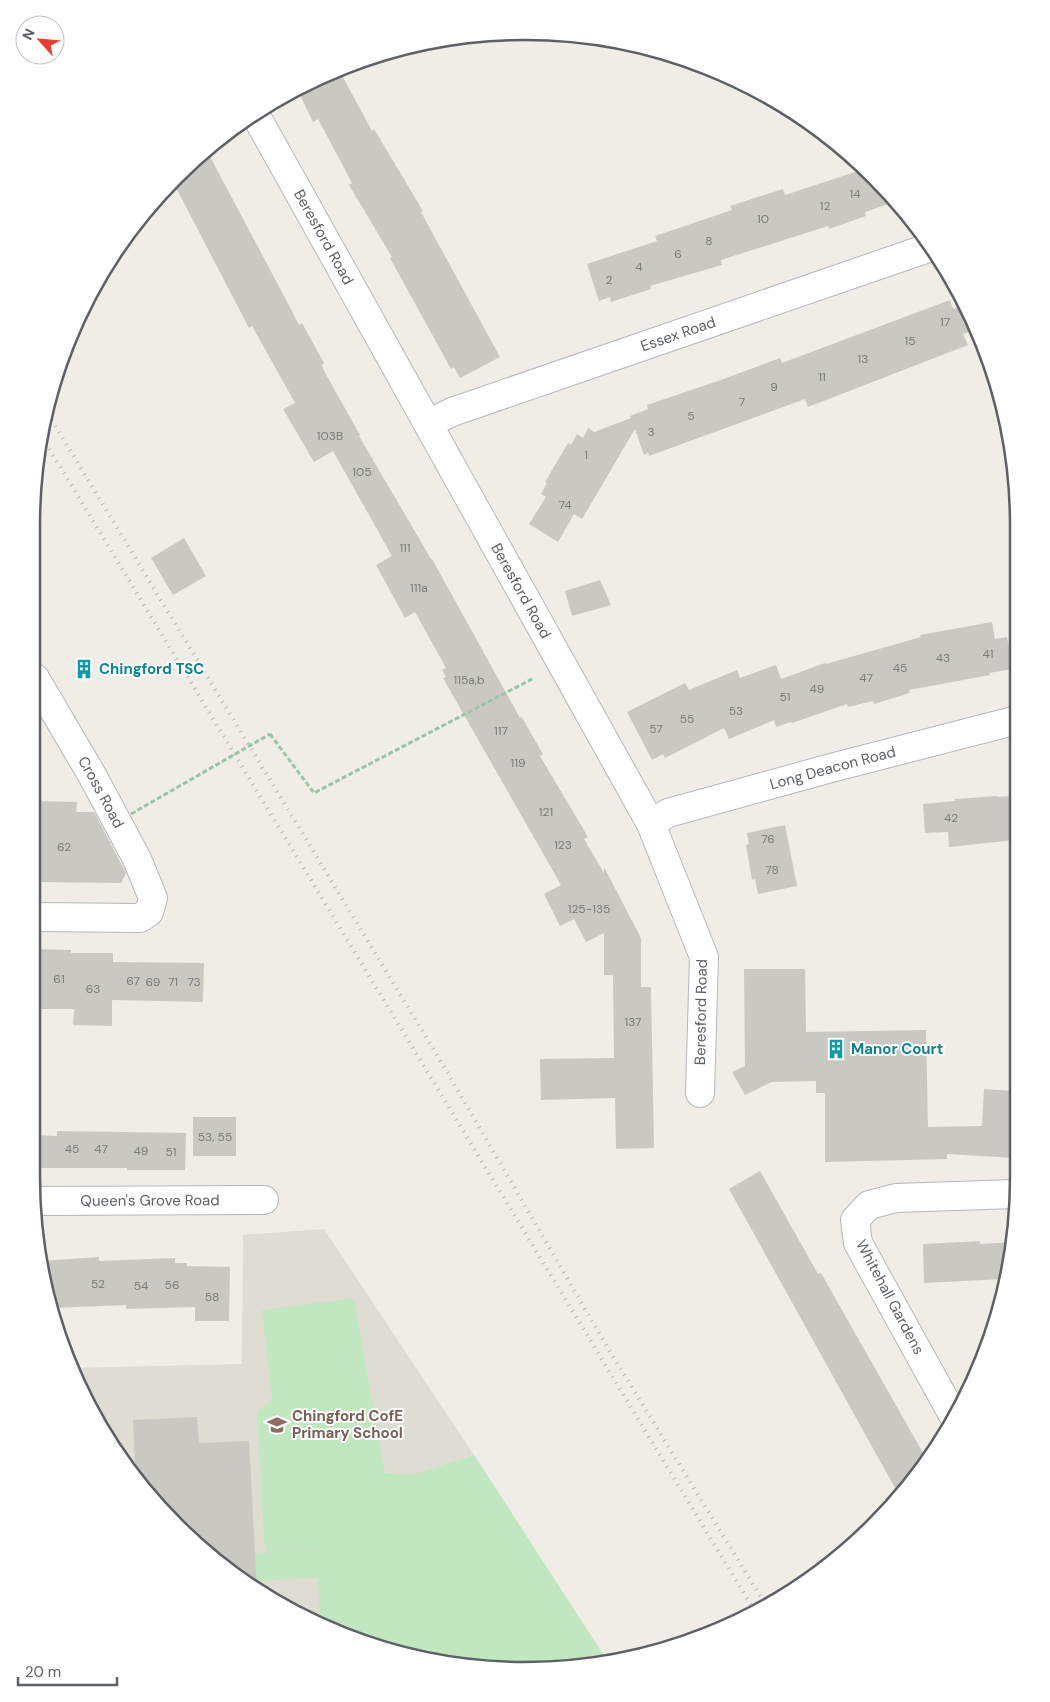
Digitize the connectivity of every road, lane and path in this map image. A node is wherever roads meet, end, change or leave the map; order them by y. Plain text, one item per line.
1 (259, 120) edge
2 (924, 250) edge
3 (428, 424) junction
4 (533, 678) dead end
5 (40, 685) edge
6 (1010, 722) edge
7 (131, 814) dead end
8 (651, 824) junction
9 (40, 917) edge
10 (700, 1093) dead end
11 (1009, 1194) edge
12 (264, 1200) dead end
13 (41, 1201) edge
14 (950, 1410) edge

1 - 3 street, Beresford Road
2 - 3 street, Essex Road
3 - 8 street, Beresford Road
4 - 7 path, bridge
5 - 9 street, Cross Road
6 - 8 street, Long Deacon Road
8 - 10 street, Beresford Road
11 - 14 street, Whitehall Gardens
12 - 13 street, Queen's Grove Road

